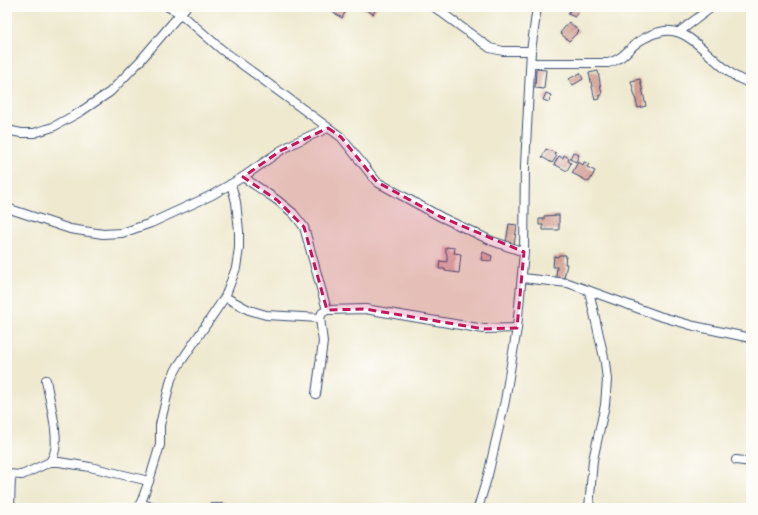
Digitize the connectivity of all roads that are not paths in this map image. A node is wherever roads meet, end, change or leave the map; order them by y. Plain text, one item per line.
1 (168, 7) edge
2 (186, 7) edge
3 (434, 7) edge
4 (537, 7) edge
5 (712, 7) edge
6 (180, 13) junction
7 (679, 32) junction
8 (531, 51) junction
9 (531, 63) junction
10 (751, 83) edge
11 (328, 128) junction
12 (7, 130) edge
13 (242, 177) junction
14 (231, 184) junction
15 (7, 208) edge
16 (524, 252) junction
17 (522, 278) junction
18 (589, 291) junction
19 (225, 298) junction
20 (327, 310) junction
21 (320, 318) junction
22 (517, 328) junction
23 (751, 338) edge
24 (46, 380) dead end
25 (316, 394) dead end
26 (736, 460) dead end
27 (50, 462) junction
28 (751, 462) edge
29 (9, 474) edge
30 (149, 481) junction
31 (139, 506) edge
32 (10, 508) edge
33 (159, 508) edge
34 (211, 508) edge
35 (224, 508) edge
36 (478, 508) edge
37 (589, 508) edge

1 - 6 street
2 - 6 street
3 - 8 street
4 - 8 street
5 - 7 street
6 - 11 street
6 - 12 street
7 - 9 street
7 - 10 street
8 - 9 street
9 - 16 street
11 - 13 street
11 - 16 street
13 - 14 street
13 - 20 street
14 - 15 street
14 - 19 street
16 - 17 street
17 - 18 street
17 - 22 street
18 - 23 street
18 - 37 street
19 - 21 street
19 - 30 street
20 - 21 street
20 - 22 street
21 - 25 street
22 - 36 street
24 - 27 street
26 - 28 street
27 - 29 street
27 - 30 street
29 - 32 street
30 - 31 street
31 - 33 street
34 - 35 street

